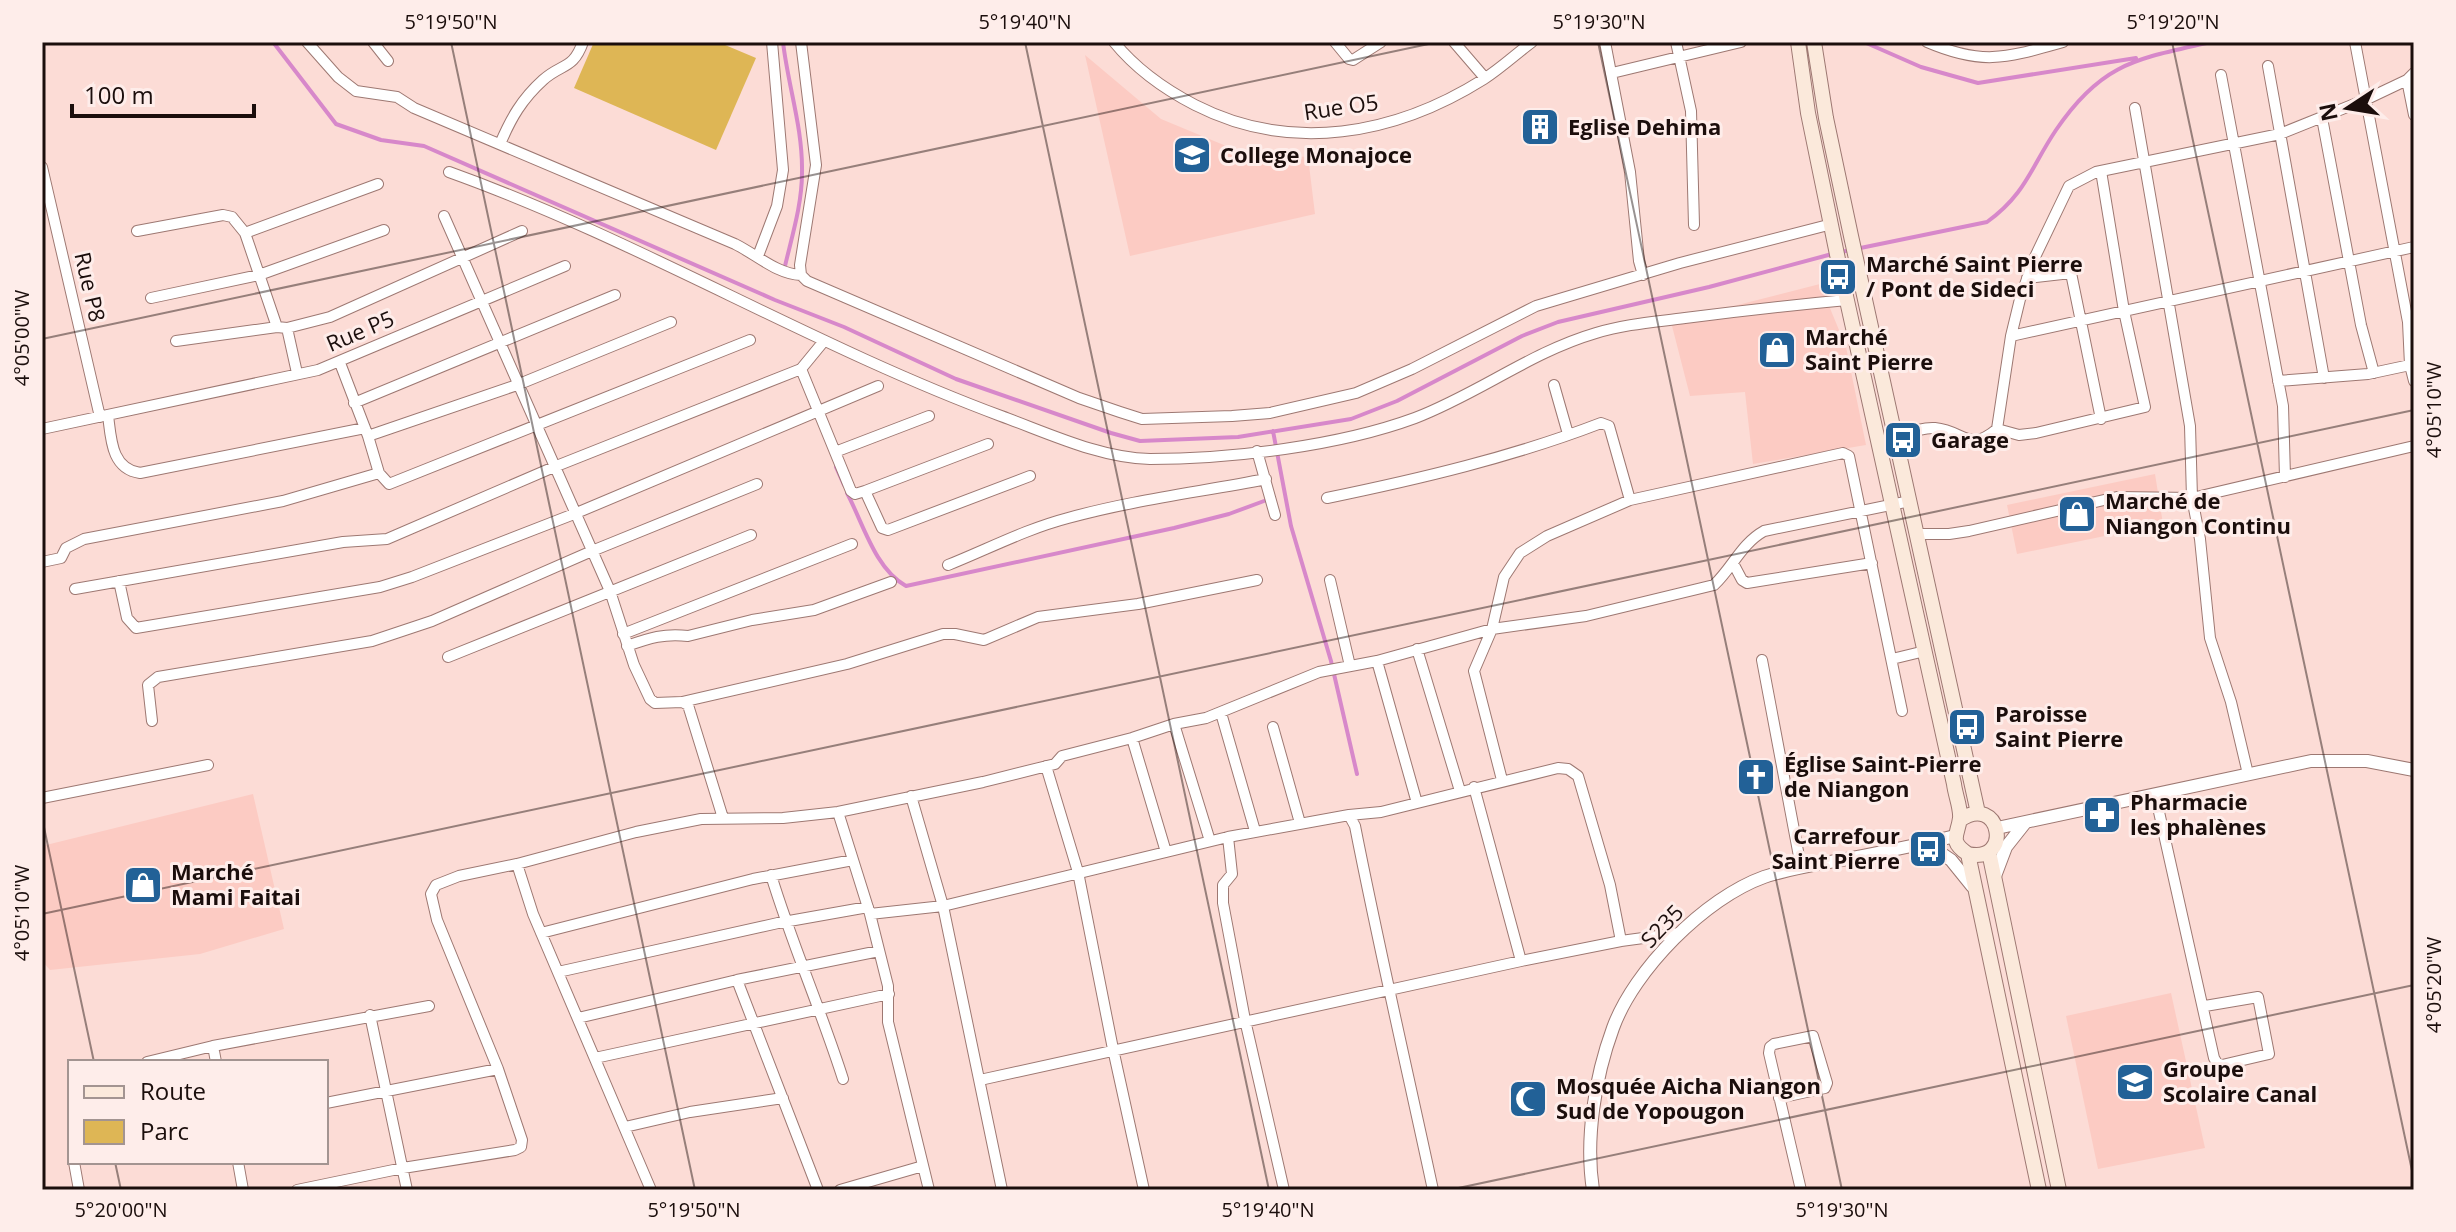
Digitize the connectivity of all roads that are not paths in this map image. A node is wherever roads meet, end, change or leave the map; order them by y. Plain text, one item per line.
1 (307, 42) edge
2 (373, 42) edge
3 (583, 42) edge
4 (772, 42) edge
5 (801, 42) edge
6 (1114, 42) edge
7 (1335, 42) edge
8 (1381, 42) edge
9 (1454, 42) edge
10 (1532, 42) edge
11 (1605, 42) edge
12 (1676, 42) edge
13 (1741, 42) edge
14 (1798, 42) edge
15 (1814, 42) edge
16 (1927, 42) edge
17 (2063, 42) edge
18 (2355, 42) edge
19 (1679, 57) junction
20 (388, 61) dead end
21 (2268, 66) dead end
22 (1612, 73) junction
23 (2221, 75) dead end
24 (2410, 76) edge
25 (1485, 78) junction
26 (2367, 99) junction
27 (2135, 108) dead end
28 (2414, 115) edge
29 (2322, 118) junction
30 (2280, 134) junction
31 (500, 144) junction
32 (2235, 145) junction
33 (2146, 161) junction
34 (42, 167) edge
35 (2101, 171) junction
36 (449, 172) dead end
37 (378, 184) dead end
38 (444, 216) dead end
39 (1832, 224) junction
40 (1694, 225) dead end
41 (384, 230) dead end
42 (137, 231) dead end
43 (522, 231) dead end
44 (245, 233) junction
45 (2414, 247) edge
46 (2393, 251) junction
47 (758, 256) junction
48 (462, 257) junction
49 (2350, 263) junction
50 (565, 266) dead end
51 (2303, 273) junction
52 (259, 275) junction
53 (801, 275) junction
54 (1643, 275) junction
55 (2027, 278) junction
56 (2258, 282) junction
57 (615, 295) dead end
58 (151, 298) dead end
59 (1847, 300) junction
60 (480, 302) junction
61 (2170, 302) junction
62 (2124, 311) junction
63 (2081, 320) junction
64 (671, 322) dead end
65 (282, 328) junction
66 (2011, 336) junction
67 (750, 340) dead end
68 (176, 341) dead end
69 (824, 341) junction
70 (499, 343) junction
71 (340, 363) junction
72 (2410, 365) junction
73 (801, 369) junction
74 (297, 373) junction
75 (2374, 373) junction
76 (2324, 378) junction
77 (2278, 381) junction
78 (2414, 381) edge
79 (517, 385) junction
80 (1554, 385) dead end
81 (878, 386) dead end
82 (354, 403) junction
83 (817, 409) junction
84 (104, 416) junction
85 (929, 416) dead end
86 (2101, 419) junction
87 (536, 426) junction
88 (42, 429) edge
89 (1997, 429) junction
90 (366, 432) junction
91 (1568, 434) junction
92 (1896, 437) junction
93 (988, 444) dead end
94 (2414, 446) edge
95 (1260, 451) junction
96 (835, 452) junction
97 (554, 467) junction
98 (379, 473) junction
99 (1030, 476) dead end
100 (2285, 477) junction
101 (1266, 479) junction
102 (757, 484) dead end
103 (865, 491) junction
104 (1327, 498) dead end
105 (2192, 498) junction
106 (1630, 500) junction
107 (1910, 501) junction
108 (1894, 506) junction
109 (1860, 513) junction
110 (574, 514) junction
111 (1275, 515) dead end
112 (1917, 534) junction
113 (751, 535) dead end
114 (852, 544) dead end
115 (592, 551) junction
116 (42, 562) edge
117 (1733, 563) junction
118 (1872, 563) junction
119 (948, 565) dead end
120 (1257, 580) dead end
121 (1330, 580) dead end
122 (119, 581) junction
123 (891, 582) dead end
124 (75, 589) dead end
125 (610, 591) junction
126 (1492, 629) junction
127 (623, 634) junction
128 (627, 646) junction
129 (1417, 649) junction
130 (1925, 651) junction
131 (448, 657) dead end
132 (1892, 659) junction
133 (1762, 660) dead end
134 (1377, 661) junction
135 (1350, 666) junction
136 (682, 702) junction
137 (1902, 711) dead end
138 (1221, 713) junction
139 (152, 721) dead end
140 (1174, 724) junction
141 (1273, 727) dead end
142 (1132, 738) junction
143 (208, 765) dead end
144 (1046, 766) junction
145 (2414, 770) edge
146 (2248, 774) junction
147 (1502, 780) junction
148 (1474, 787) junction
149 (1460, 791) junction
150 (2155, 794) junction
151 (911, 796) junction
152 (42, 798) edge
153 (1417, 803) junction
154 (838, 812) junction
155 (1978, 813) junction
156 (1349, 815) junction
157 (723, 818) junction
158 (1960, 820) junction
159 (1300, 823) junction
160 (2025, 823) junction
161 (1997, 828) junction
162 (1255, 831) junction
163 (1955, 836) junction
164 (1228, 837) junction
165 (1210, 841) junction
166 (1926, 843) junction
167 (1166, 852) junction
168 (1989, 852) junction
169 (1968, 854) junction
170 (853, 860) junction
171 (517, 864) junction
172 (1801, 867) junction
173 (1078, 872) junction
174 (771, 875) junction
175 (1995, 876) junction
176 (1976, 893) junction
177 (943, 906) junction
178 (869, 911) junction
179 (785, 922) junction
180 (541, 933) junction
181 (1680, 933) junction
182 (1621, 941) junction
183 (879, 951) junction
184 (1521, 961) junction
185 (804, 966) junction
186 (558, 972) junction
187 (737, 980) junction
188 (1388, 990) junction
189 (889, 994) junction
190 (429, 1006) dead end
191 (2205, 1006) junction
192 (820, 1008) junction
193 (370, 1015) junction
194 (578, 1018) junction
195 (1245, 1020) junction
196 (753, 1023) junction
197 (213, 1046) junction
198 (1113, 1049) junction
199 (595, 1058) junction
200 (155, 1060) edge
201 (216, 1060) edge
202 (498, 1069) junction
203 (843, 1079) dead end
204 (980, 1080) junction
205 (385, 1091) junction
206 (783, 1098) junction
207 (1779, 1098) junction
208 (328, 1103) edge
209 (625, 1127) junction
210 (74, 1164) edge
211 (238, 1164) edge
212 (923, 1166) junction
213 (403, 1168) junction
214 (79, 1190) edge
215 (243, 1190) edge
216 (297, 1190) edge
217 (407, 1190) edge
218 (651, 1190) edge
219 (818, 1190) edge
220 (840, 1190) edge
221 (929, 1190) edge
222 (1002, 1190) edge
223 (1144, 1190) edge
224 (1284, 1190) edge
225 (1433, 1190) edge
226 (1593, 1190) edge
227 (1801, 1190) edge
228 (2039, 1190) edge
229 (2059, 1190) edge

1 - 31 street
2 - 20 street
3 - 31 street
4 - 47 street
5 - 53 street
6 - 25 street, Rue O5
7 - 8 street
9 - 25 street
10 - 25 street, Rue O5
11 - 22 street
12 - 19 street
13 - 19 street
14 - 39 main road
15 - 92 main road
16 - 17 street
18 - 26 street
19 - 22 street
19 - 40 street
21 - 30 street
22 - 54 street
23 - 32 street
24 - 26 street
24 - 28 street
26 - 29 street
26 - 46 street
27 - 33 street
29 - 30 street
29 - 49 street
30 - 32 street
30 - 51 street
31 - 47 street
32 - 33 street
32 - 56 street
33 - 35 street
33 - 61 street
34 - 84 street, Rue P8
35 - 55 street
35 - 62 street
36 - 69 street
37 - 44 street
38 - 48 street
39 - 54 street
39 - 59 main road
41 - 52 street
42 - 44 street
43 - 48 street
44 - 52 street
45 - 46 street
46 - 49 street
46 - 72 street
47 - 53 street
48 - 60 street
48 - 65 street
49 - 51 street
49 - 75 street
50 - 60 street, Rue P5
51 - 56 street
51 - 76 street
52 - 58 street
52 - 65 street
53 - 54 street
55 - 63 street
55 - 66 street
56 - 61 street
56 - 77 street
57 - 70 street
59 - 95 street
59 - 108 main road
60 - 70 street
60 - 71 street, Rue P5
61 - 62 street
61 - 105 street
62 - 63 street
62 - 86 street
63 - 66 street
63 - 86 street
64 - 79 street, Rue P8
65 - 68 street
65 - 74 street
66 - 89 street
67 - 87 street
69 - 73 street
69 - 95 street
70 - 79 street
70 - 82 street
71 - 74 street, Rue P5
71 - 82 street
72 - 75 street
72 - 78 street
73 - 83 street
73 - 97 street
74 - 84 street, Rue P5
75 - 76 street
76 - 77 street
77 - 100 street
79 - 87 street
79 - 90 street, Rue P8
80 - 91 street
81 - 83 street
82 - 90 street
83 - 96 street
83 - 110 street
84 - 88 street, Rue P5
84 - 90 street, Rue P8
85 - 96 street
86 - 89 street
87 - 97 street
87 - 98 street
89 - 92 street
90 - 98 street
91 - 104 street
91 - 106 street
92 - 107 main road
93 - 103 street
94 - 100 street
95 - 101 street
96 - 103 street
97 - 110 street
97 - 122 street
98 - 116 street
99 - 103 street
100 - 105 street
101 - 111 street
101 - 119 street
102 - 115 street
105 - 112 street
105 - 146 street
106 - 109 street
106 - 126 street
107 - 108 street
107 - 112 main road
108 - 109 street
108 - 130 main road
109 - 117 street
109 - 118 street
110 - 115 street
110 - 122 street
112 - 155 main road
113 - 125 street
114 - 127 street
115 - 125 street
115 - 139 street
117 - 118 street
117 - 126 street
118 - 132 street
120 - 136 street
121 - 135 street
122 - 124 street
123 - 128 street
125 - 127 street
125 - 131 street
126 - 129 street
126 - 147 street
127 - 128 street
128 - 136 street
129 - 134 street
129 - 149 street
130 - 132 street
130 - 158 main road
132 - 137 street
133 - 172 street
134 - 135 street
134 - 153 street
135 - 138 street
136 - 157 street
138 - 140 street
138 - 162 street
140 - 142 street
140 - 165 street
141 - 159 street
142 - 144 street
142 - 167 street
143 - 152 street
144 - 151 street
144 - 173 street
145 - 146 street
146 - 150 street
147 - 148 street
147 - 182 street
148 - 149 street
148 - 184 street
149 - 153 street
150 - 160 street
150 - 191 street
151 - 154 street
151 - 177 street
153 - 156 street
154 - 157 street
154 - 170 street
155 - 158 main road
155 - 161 main road
156 - 159 street
156 - 188 street
157 - 171 street
158 - 163 main road
159 - 162 street
160 - 161 street
160 - 175 street
161 - 168 main road
162 - 164 street
163 - 166 street, S235
163 - 169 main road
164 - 165 street
164 - 195 street
165 - 167 street
166 - 172 street, S235
166 - 176 street
167 - 173 street
168 - 169 main road
168 - 175 main road
169 - 176 main road
170 - 174 street
170 - 178 street
171 - 180 street
171 - 202 street
172 - 181 street, S235
173 - 177 street
173 - 198 street
174 - 179 street
174 - 180 street
175 - 229 main road
176 - 228 main road
177 - 178 street
177 - 204 street
178 - 179 street
178 - 183 street
179 - 185 street
179 - 186 street
180 - 186 street
181 - 182 street
181 - 226 street, S235
182 - 184 street
183 - 185 street
183 - 189 street
184 - 188 street
185 - 187 street
185 - 192 street
186 - 194 street
187 - 194 street
187 - 196 street
188 - 195 street
188 - 225 street
189 - 192 street
189 - 212 street
190 - 193 street
191 - 191 street
192 - 196 street
192 - 203 street
193 - 197 street
193 - 205 street
194 - 199 street
195 - 198 street
195 - 224 street
196 - 199 street
196 - 206 street
197 - 200 street
197 - 201 street
198 - 204 street
198 - 223 street
199 - 209 street
202 - 205 street
202 - 213 street
204 - 222 street
205 - 208 street
205 - 213 street
206 - 209 street
206 - 219 street
207 - 207 street
207 - 227 street
209 - 218 street
210 - 214 street
211 - 215 street
212 - 220 street
212 - 221 street
213 - 216 street
213 - 217 street

